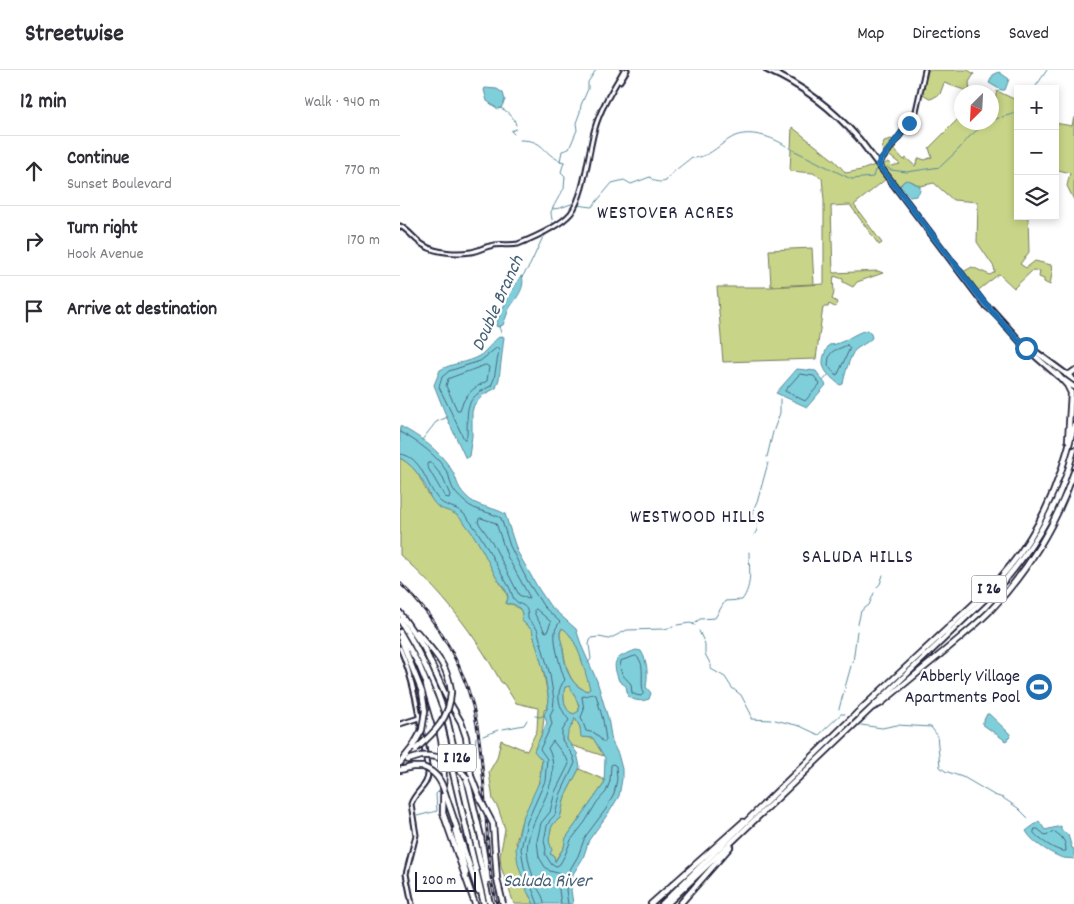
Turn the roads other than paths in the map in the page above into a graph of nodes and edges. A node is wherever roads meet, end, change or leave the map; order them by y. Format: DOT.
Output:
graph roads {
  1 [pos="625,70"];
  2 [pos="767,70"];
  3 [pos="925,70"];
  4 [pos="878,164"];
  5 [pos="400,226"];
  6 [pos="1023,344"];
  7 [pos="1074,371"];
  8 [pos="1057,374"];
  9 [pos="1066,374"];
  10 [pos="1074,380"];
  11 [pos="1074,387"];
  12 [pos="1074,398"];
  13 [pos="1070,408"];
  14 [pos="1074,425"];
  15 [pos="1074,450"];
  16 [pos="1062,471"];
  17 [pos="1074,472"];
  18 [pos="400,613"];
  19 [pos="400,620"];
  20 [pos="400,632"];
  21 [pos="400,638"];
  22 [pos="400,648"];
  23 [pos="426,681"];
  24 [pos="871,707"];
  25 [pos="419,718"];
  26 [pos="400,724"];
  27 [pos="414,749"];
  28 [pos="408,760"];
  29 [pos="400,763"];
  30 [pos="400,770"];
  31 [pos="462,772"];
  32 [pos="475,789"];
  33 [pos="774,794"];
  34 [pos="448,799"];
  35 [pos="762,813"];
  36 [pos="470,891"];
  37 [pos="652,903"];
  38 [pos="412,904"];
  39 [pos="475,904"];
  40 [pos="483,904"];
  41 [pos="491,904"];
  42 [pos="503,904"];
  43 [pos="662,904"];
  44 [pos="667,904"];
  45 [pos="680,904"];
  1 -- 5 [label="street"];
  2 -- 4 [label="main road"];
  3 -- 4 [label="street"];
  4 -- 6 [label="main road"];
  6 -- 8 [label="main road"];
  6 -- 9 [label="main road"];
  7 -- 9 [label="highway"];
  8 -- 11 [label="main road"];
  8 -- 13 [label="highway"];
  9 -- 10 [label="main road"];
  12 -- 13 [label="highway"];
  13 -- 16 [label="highway"];
  14 -- 16 [label="highway, I 26"];
  15 -- 24 [label="highway, I 26"];
  16 -- 33 [label="highway, I 26"];
  17 -- 24 [label="highway"];
  18 -- 27 [label="highway, bridge"];
  18 -- 32 [label="highway"];
  19 -- 41 [label="highway, I 126"];
  20 -- 23 [label="highway, I 126"];
  21 -- 27 [label="highway, bridge"];
  22 -- 25 [label="street"];
  23 -- 36 [label="highway"];
  23 -- 40 [label="highway, I 126"];
  24 -- 35 [label="highway, I 26"];
  25 -- 26 [label="street"];
  25 -- 38 [label="street"];
  27 -- 28 [label="highway"];
  27 -- 29 [label="highway"];
  28 -- 29 [label="street"];
  28 -- 30 [label="street"];
  28 -- 31 [label="highway, bridge"];
  30 -- 34 [label="highway, bridge"];
  31 -- 32 [label="highway, bridge"];
  31 -- 41 [label="highway"];
  32 -- 42 [label="highway, bridge"];
  33 -- 37 [label="highway"];
  33 -- 43 [label="highway, I 26"];
  34 -- 36 [label="highway"];
  34 -- 40 [label="highway"];
  35 -- 44 [label="highway, I 26"];
  35 -- 45 [label="highway"];
  36 -- 39 [label="highway"];
}
